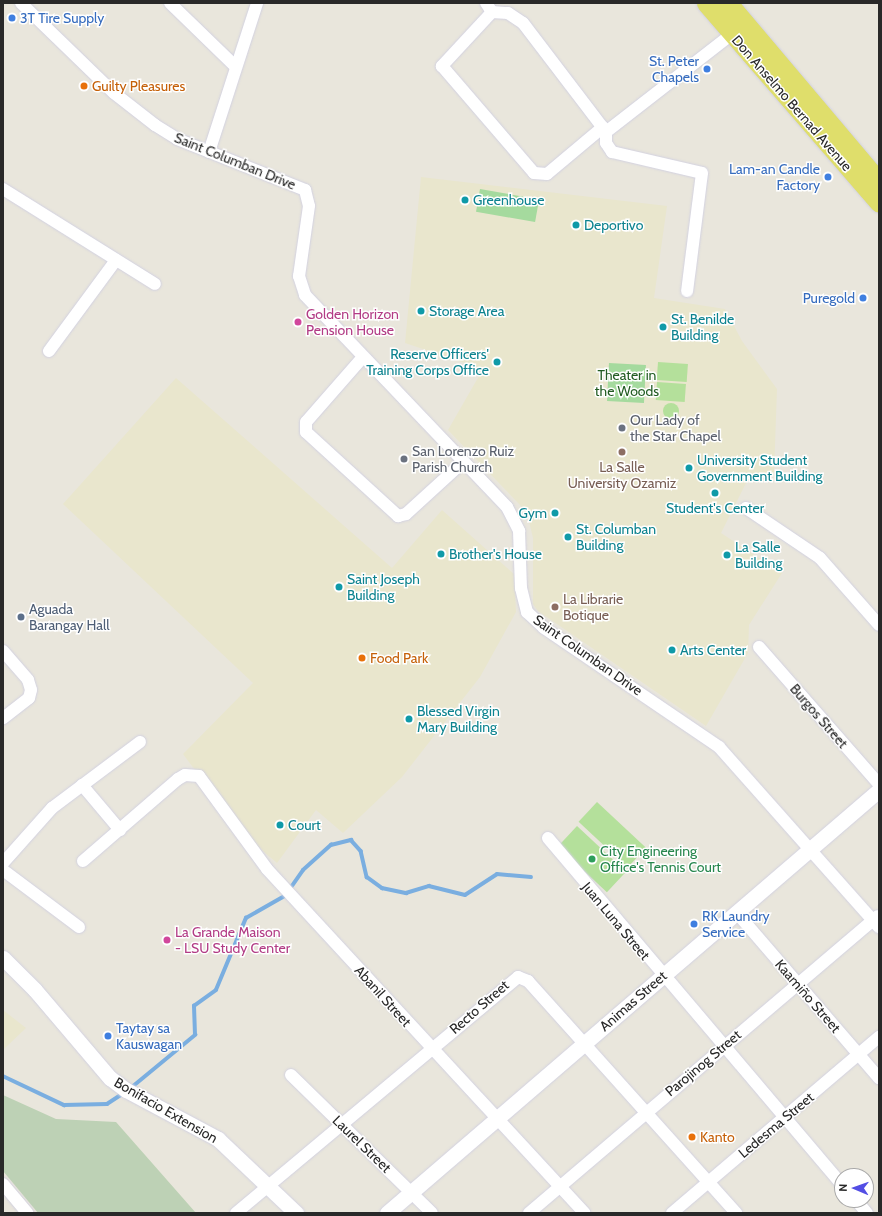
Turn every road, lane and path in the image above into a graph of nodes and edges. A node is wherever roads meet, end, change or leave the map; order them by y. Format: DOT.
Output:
graph roads {
  1 [pos="21,3"];
  2 [pos="170,3"];
  3 [pos="257,3"];
  4 [pos="706,3"];
  5 [pos="728,3"];
  6 [pos="489,8"];
  7 [pos="732,34"];
  8 [pos="235,66"];
  9 [pos="604,130"];
  10 [pos="829,134"];
  11 [pos="209,152"];
  12 [pos="879,182"];
  13 [pos="3,189"];
  14 [pos="879,203"];
  15 [pos="116,260"];
  16 [pos="155,284"];
  17 [pos="687,291"];
  18 [pos="49,351"];
  19 [pos="363,357"];
  20 [pos="463,462"];
  21 [pos="746,508"];
  22 [pos="879,625"];
  23 [pos="759,647"];
  24 [pos="3,651"];
  25 [pos="3,718"];
  26 [pos="140,742"];
  27 [pos="879,784"];
  28 [pos="82,786"];
  29 [pos="879,790"];
  30 [pos="120,830"];
  31 [pos="548,838"];
  32 [pos="810,850"];
  33 [pos="84,861"];
  34 [pos="3,863"];
  35 [pos="3,870"];
  36 [pos="737,913"];
  37 [pos="877,921"];
  38 [pos="79,927"];
  39 [pos="3,958"];
  40 [pos="661,976"];
  41 [pos="797,984"];
  42 [pos="879,1037"];
  43 [pos="584,1044"];
  44 [pos="723,1044"];
  45 [pos="431,1049"];
  46 [pos="858,1055"];
  47 [pos="291,1075"];
  48 [pos="879,1078"];
  49 [pos="647,1110"];
  50 [pos="497,1118"];
  51 [pos="784,1119"];
  52 [pos="342,1125"];
  53 [pos="834,1176"];
  54 [pos="709,1182"];
  55 [pos="3,1184"];
  56 [pos="270,1187"];
  57 [pos="559,1187"];
  58 [pos="411,1192"];
  59 [pos="27,1213"];
  60 [pos="236,1213"];
  61 [pos="296,1213"];
  62 [pos="387,1213"];
  63 [pos="432,1213"];
  64 [pos="529,1213"];
  65 [pos="584,1213"];
  66 [pos="672,1213"];
  67 [pos="736,1213"];
  1 -- 11 [label="street, Saint Columban Drive"];
  2 -- 8 [label="street"];
  3 -- 8 [label="street"];
  4 -- 7 [label="main road, Don Anselmo Bernad Avenue"];
  5 -- 10 [label="main road, Don Anselmo Bernad Avenue"];
  6 -- 9 [label="street"];
  6 -- 9 [label="street"];
  7 -- 9 [label="street"];
  7 -- 10 [label="main road, Don Anselmo Bernad Avenue"];
  8 -- 11 [label="street"];
  9 -- 17 [label="street"];
  10 -- 12 [label="main road, Don Anselmo Bernad Avenue"];
  10 -- 14 [label="main road, Don Anselmo Bernad Avenue"];
  11 -- 19 [label="street, Saint Columban Drive"];
  13 -- 15 [label="street"];
  15 -- 16 [label="street"];
  15 -- 18 [label="street"];
  19 -- 20 [label="street, Saint Columban Drive"];
  19 -- 20 [label="street"];
  20 -- 32 [label="street, Saint Columban Drive"];
  21 -- 22 [label="street"];
  23 -- 27 [label="street, Burgos Street"];
  24 -- 25 [label="street"];
  26 -- 28 [label="street"];
  28 -- 30 [label="street"];
  28 -- 34 [label="street"];
  29 -- 32 [label="street, Animas Street"];
  30 -- 33 [label="street"];
  30 -- 45 [label="street, Abanil Street"];
  31 -- 40 [label="street, Juan Luna Street"];
  32 -- 36 [label="street, Animas Street"];
  32 -- 37 [label="street, Saint Columban Drive"];
  35 -- 38 [label="street"];
  36 -- 40 [label="street, Animas Street"];
  36 -- 41 [label="street, Kaamiño Street"];
  37 -- 41 [label="street, Parojinog Street"];
  39 -- 56 [label="street, Bonifacio Extension"];
  40 -- 43 [label="street, Animas Street"];
  40 -- 44 [label="street, Juan Luna Street"];
  41 -- 44 [label="street, Parojinog Street"];
  41 -- 46 [label="street, Kaamiño Street"];
  42 -- 46 [label="street, Ledesma Street"];
  43 -- 45 [label="street, Recto Street"];
  43 -- 49 [label="street, Recto Street"];
  43 -- 50 [label="street, Animas Street"];
  44 -- 49 [label="street, Parojinog Street"];
  44 -- 51 [label="street, Juan Luna Street"];
  45 -- 50 [label="street, Abanil Street"];
  45 -- 52 [label="street, Recto Street"];
  46 -- 48 [label="street, Kaamiño Street"];
  46 -- 51 [label="street, Ledesma Street"];
  47 -- 52 [label="street, Laurel Street"];
  49 -- 54 [label="street, Recto Street"];
  49 -- 57 [label="street, Parojinog Street"];
  50 -- 57 [label="street, Abanil Street"];
  50 -- 58 [label="street, Animas Street"];
  51 -- 53 [label="street, Juan Luna Street"];
  51 -- 54 [label="street, Ledesma Street"];
  52 -- 56 [label="street, Recto Street"];
  52 -- 58 [label="street, Laurel Street"];
  54 -- 66 [label="street, Ledesma Street"];
  54 -- 67 [label="street, Recto Street"];
  55 -- 59 [label="street"];
  56 -- 60 [label="street, Recto Street"];
  56 -- 61 [label="street, Bonifacio Extension"];
  57 -- 64 [label="street, Parojinog Street"];
  57 -- 65 [label="street, Abanil Street"];
  58 -- 62 [label="street, Animas Street"];
  58 -- 63 [label="street, Laurel Street"];
}
